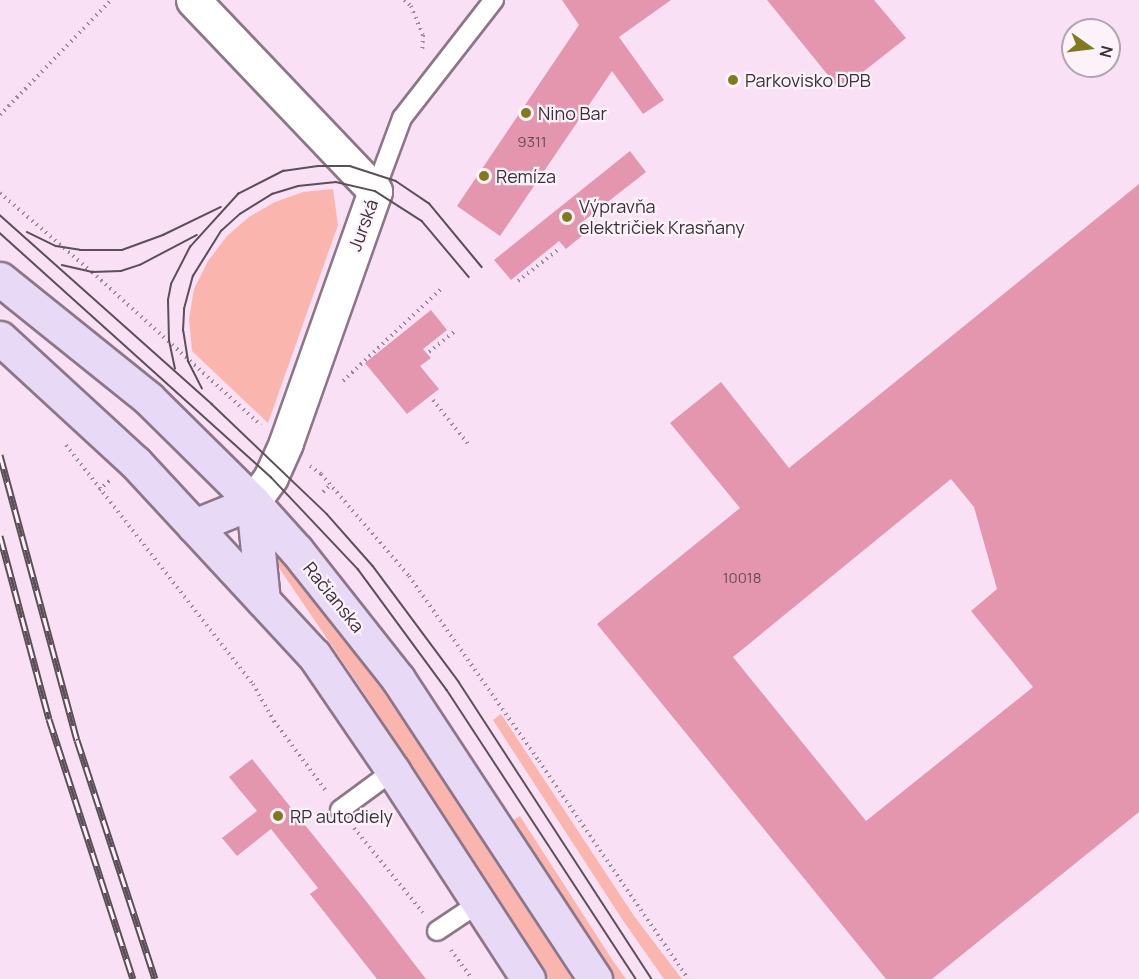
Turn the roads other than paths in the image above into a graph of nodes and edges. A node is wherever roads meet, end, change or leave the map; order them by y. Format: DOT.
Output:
graph roads {
  1 [pos="193,0"];
  2 [pos="494,0"];
  3 [pos="375,191"];
  4 [pos="0,279"];
  5 [pos="0,338"];
  6 [pos="253,502"];
  7 [pos="194,526"];
  8 [pos="263,600"];
  9 [pos="393,771"];
  10 [pos="340,810"];
  11 [pos="479,903"];
  12 [pos="437,931"];
  13 [pos="528,979"];
  14 [pos="595,979"];
  1 -- 3 [label="street, Jurská"];
  2 -- 3 [label="lane"];
  3 -- 6 [label="street, Jurská"];
  4 -- 6 [label="main road, Račianska"];
  5 -- 7 [label="main road"];
  6 -- 7 [label="main road"];
  6 -- 8 [label="main road"];
  6 -- 14 [label="main road, Račianska"];
  7 -- 8 [label="main road"];
  8 -- 9 [label="main road"];
  9 -- 10 [label="lane"];
  9 -- 11 [label="main road"];
  11 -- 12 [label="lane"];
  11 -- 13 [label="main road"];
}
